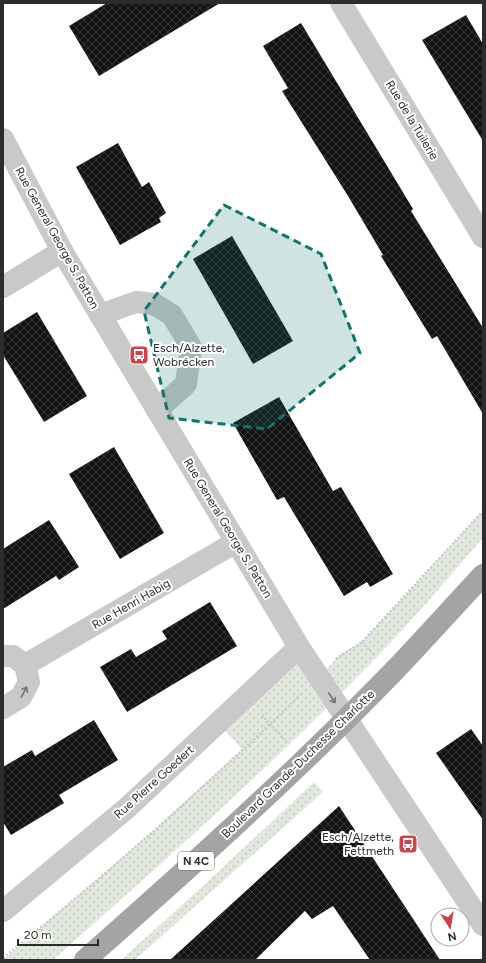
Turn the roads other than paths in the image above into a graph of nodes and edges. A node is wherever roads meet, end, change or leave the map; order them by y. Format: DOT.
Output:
graph roads {
  1 [pos="341,3"];
  2 [pos="3,139"];
  3 [pos="483,237"];
  4 [pos="62,251"];
  5 [pos="3,287"];
  6 [pos="100,315"];
  7 [pos="157,410"];
  8 [pos="236,542"];
  9 [pos="483,575"];
  10 [pos="299,647"];
  11 [pos="3,656"];
  12 [pos="25,665"];
  13 [pos="3,708"];
  14 [pos="346,718"];
  15 [pos="3,911"];
  16 [pos="483,925"];
  17 [pos="85,960"];
  1 -- 3 [label="street, Rue de la Tuilerie"];
  2 -- 4 [label="street, Rue General George S. Patton"];
  4 -- 5 [label="street"];
  4 -- 6 [label="street, Rue General George S. Patton"];
  6 -- 7 [label="street, Rue General George S. Patton"];
  6 -- 7 [label="street, Rue General George S. Patton"];
  7 -- 8 [label="street, Rue General George S. Patton"];
  8 -- 10 [label="street, Rue General George S. Patton"];
  8 -- 12 [label="street, Rue Henri Habig"];
  9 -- 14 [label="main road, Boulevard Grande-Duchesse Charlotte / N 4C"];
  10 -- 14 [label="street, Rue General George S. Patton, one-way"];
  10 -- 15 [label="street, Rue Pierre Goedert"];
  11 -- 12 [label="street"];
  13 -- 12 [label="street, one-way"];
  14 -- 16 [label="street, Rue General George S. Patton"];
  14 -- 17 [label="main road, Boulevard Grande-Duchesse Charlotte / N 4C"];
}
